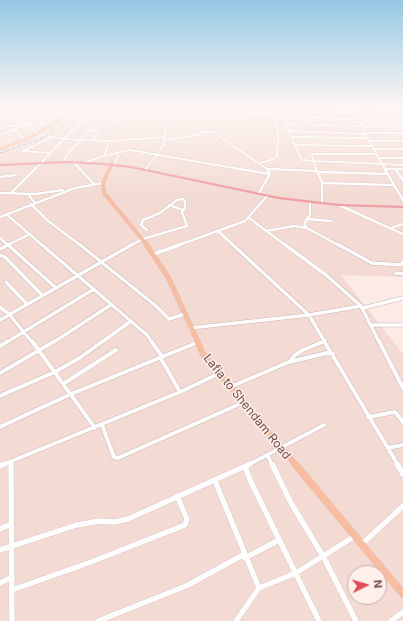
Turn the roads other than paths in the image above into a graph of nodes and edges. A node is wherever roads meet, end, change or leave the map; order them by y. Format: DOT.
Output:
graph roads {
  1 [pos="22,137"];
  2 [pos="32,137"];
  3 [pos="47,137"];
  4 [pos="83,137"];
  5 [pos="95,137"];
  6 [pos="165,137"];
  7 [pos="185,137"];
  8 [pos="221,137"];
  9 [pos="278,137"];
  10 [pos="292,137"];
  11 [pos="367,137"];
  12 [pos="51,138"];
  13 [pos="64,139"];
  14 [pos="81,139"];
  15 [pos="26,140"];
  16 [pos="92,140"];
  17 [pos="165,140"];
  18 [pos="368,140"];
  19 [pos="110,141"];
  20 [pos="403,141"];
  21 [pos="296,145"];
  22 [pos="372,146"];
  23 [pos="0,149"];
  24 [pos="373,149"];
  25 [pos="403,149"];
  26 [pos="116,152"];
  27 [pos="50,153"];
  28 [pos="158,154"];
  29 [pos="376,154"];
  30 [pos="104,156"];
  31 [pos="379,158"];
  32 [pos="403,158"];
  33 [pos="64,161"];
  34 [pos="42,162"];
  35 [pos="74,162"];
  36 [pos="87,162"];
  37 [pos="313,162"];
  38 [pos="260,163"];
  39 [pos="382,164"];
  40 [pos="0,165"];
  41 [pos="113,165"];
  42 [pos="403,165"];
  43 [pos="146,169"];
  44 [pos="267,169"];
  45 [pos="385,169"];
  46 [pos="395,169"];
  47 [pos="403,169"];
  48 [pos="317,172"];
  49 [pos="270,174"];
  50 [pos="388,174"];
  51 [pos="16,175"];
  52 [pos="0,177"];
  53 [pos="403,180"];
  54 [pos="104,183"];
  55 [pos="322,183"];
  56 [pos="94,184"];
  57 [pos="394,184"];
  58 [pos="75,188"];
  59 [pos="0,193"];
  60 [pos="11,193"];
  61 [pos="259,193"];
  62 [pos="28,194"];
  63 [pos="401,194"];
  64 [pos="268,196"];
  65 [pos="403,200"];
  66 [pos="310,202"];
  67 [pos="322,202"];
  68 [pos="35,203"];
  69 [pos="31,204"];
  70 [pos="169,205"];
  71 [pos="339,205"];
  72 [pos="403,206"];
  73 [pos="183,210"];
  74 [pos="6,214"];
  75 [pos="0,217"];
  76 [pos="249,218"];
  77 [pos="308,220"];
  78 [pos="332,221"];
  79 [pos="304,224"];
  80 [pos="403,224"];
  81 [pos="299,226"];
  82 [pos="307,228"];
  83 [pos="391,228"];
  84 [pos="147,230"];
  85 [pos="218,231"];
  86 [pos="266,231"];
  87 [pos="30,234"];
  88 [pos="403,234"];
  89 [pos="0,238"];
  90 [pos="143,239"];
  91 [pos="9,245"];
  92 [pos="0,249"];
  93 [pos="154,254"];
  94 [pos="0,255"];
  95 [pos="101,261"];
  96 [pos="403,262"];
  97 [pos="396,273"];
  98 [pos="403,274"];
  99 [pos="77,275"];
  100 [pos="6,282"];
  101 [pos="55,287"];
  102 [pos="94,289"];
  103 [pos="42,294"];
  104 [pos="403,298"];
  105 [pos="27,304"];
  106 [pos="112,304"];
  107 [pos="0,307"];
  108 [pos="362,307"];
  109 [pos="9,314"];
  110 [pos="185,314"];
  111 [pos="309,315"];
  112 [pos="0,320"];
  113 [pos="131,321"];
  114 [pos="371,325"];
  115 [pos="403,325"];
  116 [pos="190,328"];
  117 [pos="24,331"];
  118 [pos="324,341"];
  119 [pos="196,343"];
  120 [pos="0,346"];
  121 [pos="116,350"];
  122 [pos="40,351"];
  123 [pos="333,354"];
  124 [pos="161,356"];
  125 [pos="289,362"];
  126 [pos="54,372"];
  127 [pos="0,373"];
  128 [pos="218,374"];
  129 [pos="63,384"];
  130 [pos="228,387"];
  131 [pos="403,388"];
  132 [pos="180,392"];
  133 [pos="71,394"];
  134 [pos="0,396"];
  135 [pos="242,403"];
  136 [pos="368,417"];
  137 [pos="403,422"];
  138 [pos="102,425"];
  139 [pos="324,425"];
  140 [pos="0,427"];
  141 [pos="95,428"];
  142 [pos="403,445"];
  143 [pos="388,448"];
  144 [pos="281,449"];
  145 [pos="268,456"];
  146 [pos="10,461"];
  147 [pos="0,466"];
  148 [pos="245,466"];
  149 [pos="403,474"];
  150 [pos="215,481"];
  151 [pos="177,496"];
  152 [pos="403,506"];
  153 [pos="11,524"];
  154 [pos="0,529"];
  155 [pos="355,536"];
  156 [pos="279,540"];
  157 [pos="362,544"];
  158 [pos="11,545"];
  159 [pos="0,550"];
  160 [pos="244,556"];
  161 [pos="323,556"];
  162 [pos="296,573"];
  163 [pos="12,578"];
  164 [pos="0,583"];
  165 [pos="259,588"];
  166 [pos="12,590"];
  167 [pos="403,594"];
  168 [pos="403,612"];
  169 [pos="12,621"];
  170 [pos="98,621"];
  171 [pos="236,621"];
  172 [pos="319,621"];
  173 [pos="356,621"];
  174 [pos="391,621"];
  1 -- 15 [label="street"];
  2 -- 15 [label="main road"];
  3 -- 12 [label="street"];
  4 -- 14 [label="street"];
  5 -- 16 [label="street"];
  6 -- 17 [label="street"];
  6 -- 19 [label="street"];
  7 -- 17 [label="street"];
  8 -- 38 [label="street"];
  9 -- 38 [label="street"];
  10 -- 18 [label="street"];
  10 -- 21 [label="street"];
  11 -- 18 [label="street"];
  12 -- 13 [label="street"];
  12 -- 27 [label="street"];
  13 -- 14 [label="street"];
  13 -- 27 [label="street"];
  14 -- 16 [label="street"];
  14 -- 33 [label="street"];
  15 -- 23 [label="main road"];
  16 -- 19 [label="street"];
  17 -- 28 [label="street"];
  18 -- 20 [label="street"];
  18 -- 22 [label="street"];
  19 -- 30 [label="street"];
  21 -- 22 [label="street"];
  21 -- 37 [label="street"];
  22 -- 24 [label="street"];
  24 -- 25 [label="street"];
  24 -- 29 [label="street"];
  26 -- 28 [label="street"];
  26 -- 30 [label="street"];
  26 -- 41 [label="street"];
  27 -- 34 [label="street"];
  28 -- 43 [label="street"];
  28 -- 49 [label="street"];
  29 -- 31 [label="street"];
  29 -- 37 [label="street"];
  30 -- 36 [label="street"];
  31 -- 32 [label="street"];
  31 -- 39 [label="street"];
  33 -- 34 [label="highway"];
  33 -- 36 [label="highway"];
  34 -- 35 [label="highway"];
  34 -- 40 [label="highway"];
  34 -- 60 [label="street"];
  35 -- 41 [label="highway"];
  35 -- 56 [label="street"];
  36 -- 41 [label="highway"];
  37 -- 39 [label="street"];
  37 -- 48 [label="street"];
  38 -- 44 [label="street"];
  39 -- 42 [label="street"];
  39 -- 45 [label="street"];
  41 -- 43 [label="highway"];
  41 -- 54 [label="main road"];
  41 -- 64 [label="highway"];
  43 -- 61 [label="highway"];
  44 -- 48 [label="street"];
  44 -- 49 [label="street"];
  45 -- 46 [label="street"];
  45 -- 50 [label="street"];
  46 -- 47 [label="street"];
  46 -- 53 [label="street"];
  48 -- 50 [label="street"];
  48 -- 55 [label="street"];
  49 -- 61 [label="street"];
  50 -- 57 [label="street"];
  51 -- 52 [label="street"];
  54 -- 56 [label="street"];
  54 -- 90 [label="main road, Lafia to Shendam Road"];
  55 -- 57 [label="street"];
  55 -- 67 [label="street"];
  56 -- 58 [label="street"];
  57 -- 63 [label="street"];
  58 -- 62 [label="street"];
  58 -- 68 [label="street"];
  59 -- 60 [label="street"];
  60 -- 62 [label="street"];
  61 -- 64 [label="highway"];
  62 -- 68 [label="street"];
  63 -- 65 [label="street"];
  64 -- 66 [label="highway"];
  64 -- 67 [label="highway"];
  64 -- 76 [label="street"];
  66 -- 71 [label="highway"];
  66 -- 77 [label="street"];
  67 -- 72 [label="highway"];
  68 -- 69 [label="street"];
  69 -- 74 [label="street"];
  69 -- 95 [label="street"];
  70 -- 73 [label="street"];
  70 -- 73 [label="street"];
  70 -- 84 [label="street"];
  71 -- 72 [label="highway"];
  71 -- 83 [label="street"];
  73 -- 90 [label="street"];
  74 -- 75 [label="street"];
  74 -- 87 [label="street"];
  76 -- 85 [label="street"];
  76 -- 86 [label="street"];
  77 -- 78 [label="street"];
  77 -- 79 [label="street"];
  79 -- 81 [label="street"];
  79 -- 82 [label="street"];
  80 -- 83 [label="street"];
  81 -- 82 [label="street"];
  81 -- 86 [label="street"];
  82 -- 96 [label="street"];
  83 -- 88 [label="street"];
  85 -- 93 [label="street"];
  85 -- 111 [label="street"];
  86 -- 108 [label="street"];
  87 -- 91 [label="street"];
  87 -- 99 [label="street"];
  89 -- 91 [label="street"];
  90 -- 93 [label="main road, Lafia to Shendam Road"];
  90 -- 95 [label="street"];
  91 -- 92 [label="street"];
  91 -- 101 [label="street"];
  93 -- 110 [label="main road, Lafia to Shendam Road"];
  94 -- 103 [label="street"];
  95 -- 99 [label="street"];
  95 -- 110 [label="street"];
  97 -- 98 [label="street"];
  99 -- 101 [label="street"];
  99 -- 102 [label="street"];
  100 -- 105 [label="street"];
  101 -- 103 [label="street"];
  102 -- 106 [label="street"];
  102 -- 117 [label="street"];
  103 -- 105 [label="street"];
  104 -- 108 [label="street"];
  105 -- 109 [label="street"];
  106 -- 113 [label="street"];
  106 -- 122 [label="street"];
  107 -- 109 [label="street"];
  108 -- 111 [label="street"];
  108 -- 114 [label="street"];
  109 -- 112 [label="street"];
  109 -- 117 [label="street"];
  110 -- 116 [label="main road, Lafia to Shendam Road"];
  111 -- 116 [label="street"];
  111 -- 118 [label="street"];
  113 -- 124 [label="street"];
  113 -- 126 [label="street"];
  114 -- 115 [label="street"];
  114 -- 131 [label="street"];
  116 -- 119 [label="main road, Lafia to Shendam Road"];
  117 -- 120 [label="street"];
  117 -- 122 [label="street"];
  118 -- 123 [label="street"];
  118 -- 125 [label="street"];
  119 -- 124 [label="street"];
  119 -- 128 [label="main road, Lafia to Shendam Road"];
  121 -- 129 [label="street"];
  122 -- 126 [label="street"];
  122 -- 127 [label="street"];
  123 -- 125 [label="street"];
  123 -- 136 [label="street"];
  124 -- 132 [label="street"];
  124 -- 133 [label="street"];
  125 -- 130 [label="street"];
  126 -- 129 [label="street"];
  126 -- 134 [label="street"];
  128 -- 130 [label="main road, Lafia to Shendam Road"];
  128 -- 132 [label="street"];
  129 -- 133 [label="street"];
  130 -- 135 [label="main road, Lafia to Shendam Road"];
  132 -- 138 [label="street"];
  133 -- 140 [label="street"];
  133 -- 141 [label="street"];
  135 -- 138 [label="street"];
  135 -- 144 [label="main road, Lafia to Shendam Road"];
  136 -- 137 [label="street"];
  136 -- 143 [label="street"];
  138 -- 141 [label="street"];
  139 -- 144 [label="street"];
  141 -- 146 [label="street"];
  142 -- 143 [label="street"];
  143 -- 149 [label="street"];
  144 -- 145 [label="street"];
  144 -- 155 [label="main road, Lafia to Shendam Road"];
  145 -- 148 [label="street"];
  145 -- 161 [label="street"];
  146 -- 147 [label="street"];
  146 -- 153 [label="street"];
  148 -- 150 [label="street"];
  148 -- 156 [label="street"];
  150 -- 151 [label="street"];
  150 -- 160 [label="street"];
  151 -- 158 [label="street"];
  151 -- 166 [label="street"];
  152 -- 157 [label="street"];
  153 -- 154 [label="street"];
  153 -- 158 [label="street"];
  155 -- 157 [label="main road, Lafia to Shendam Road"];
  155 -- 161 [label="street"];
  156 -- 160 [label="street"];
  156 -- 162 [label="street"];
  157 -- 167 [label="main road, Lafia to Shendam Road"];
  158 -- 159 [label="street"];
  158 -- 163 [label="street"];
  160 -- 165 [label="street"];
  160 -- 170 [label="street"];
  161 -- 162 [label="street"];
  161 -- 173 [label="street"];
  162 -- 165 [label="street"];
  162 -- 172 [label="street"];
  163 -- 164 [label="street"];
  163 -- 166 [label="street"];
  165 -- 171 [label="street"];
  166 -- 169 [label="street"];
  168 -- 174 [label="street"];
}
